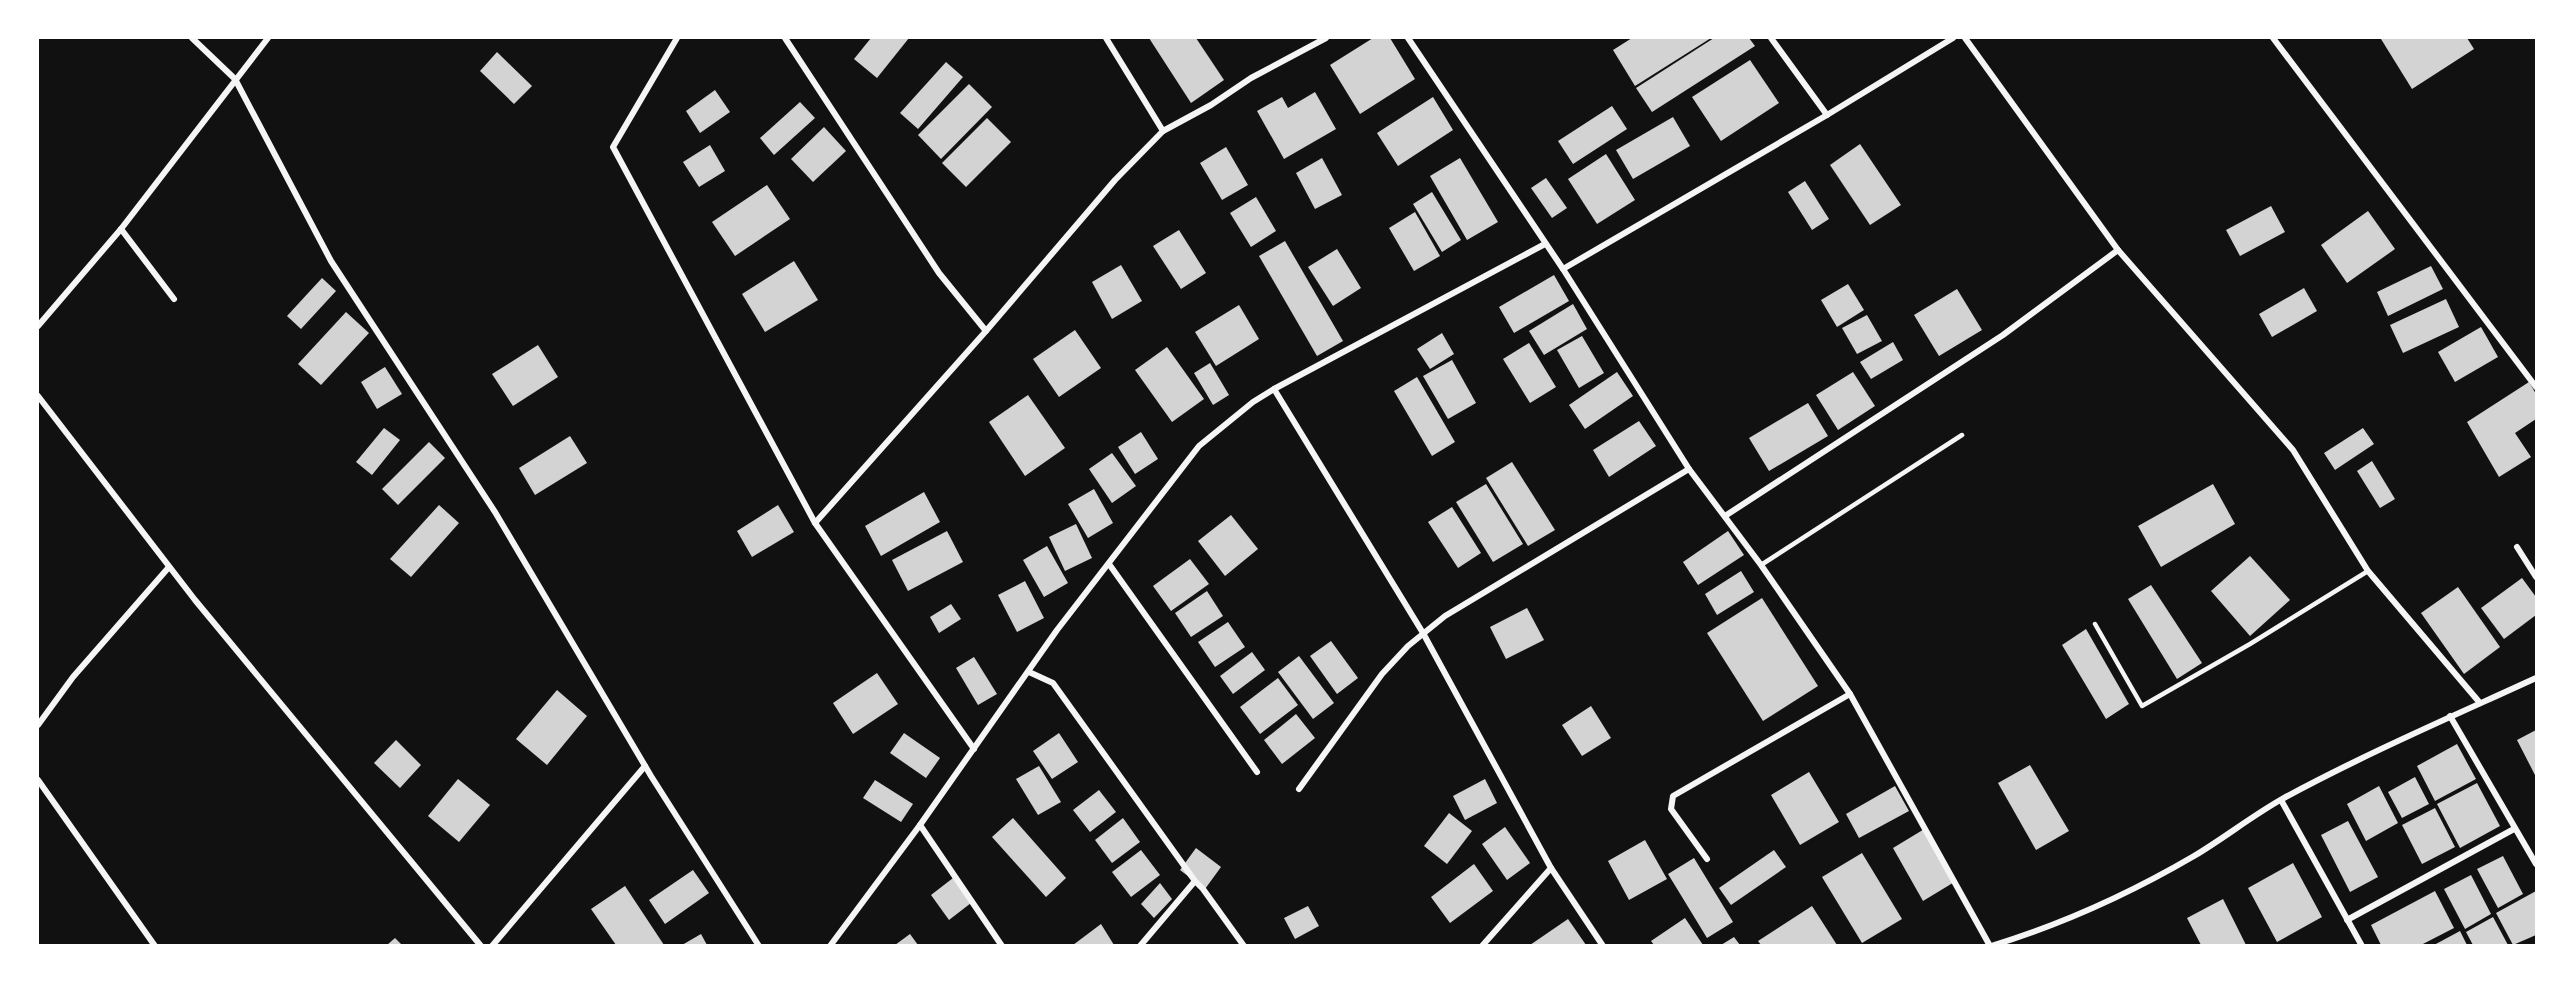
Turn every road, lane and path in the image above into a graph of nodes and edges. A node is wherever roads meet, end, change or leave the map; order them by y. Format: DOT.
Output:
graph roads {
  1 [pos="192,38"];
  2 [pos="268,38"];
  3 [pos="677,38"];
  4 [pos="785,38"];
  5 [pos="1106,38"];
  6 [pos="1326,38"];
  7 [pos="1408,38"];
  8 [pos="1771,38"];
  9 [pos="1953,38"];
  10 [pos="1965,38"];
  11 [pos="2273,38"];
  12 [pos="235,79"];
  13 [pos="1827,116"];
  14 [pos="1162,131"];
  15 [pos="121,229"];
  16 [pos="1545,244"];
  17 [pos="2118,250"];
  18 [pos="1563,269"];
  19 [pos="174,298"];
  20 [pos="38,327"];
  21 [pos="986,331"];
  22 [pos="2536,387"];
  23 [pos="1274,389"];
  24 [pos="38,396"];
  25 [pos="1962,435"];
  26 [pos="1689,469"];
  27 [pos="1725,516"];
  28 [pos="815,524"];
  29 [pos="2517,547"];
  30 [pos="1109,564"];
  31 [pos="1761,565"];
  32 [pos="169,567"];
  33 [pos="2368,571"];
  34 [pos="2536,577"];
  35 [pos="2095,624"];
  36 [pos="1424,633"];
  37 [pos="1029,672"];
  38 [pos="2536,678"];
  39 [pos="1850,694"];
  40 [pos="2480,703"];
  41 [pos="2450,716"];
  42 [pos="38,725"];
  43 [pos="974,749"];
  44 [pos="645,766"];
  45 [pos="1257,772"];
  46 [pos="38,780"];
  47 [pos="1299,789"];
  48 [pos="2281,800"];
  49 [pos="920,825"];
  50 [pos="2514,829"];
  51 [pos="1707,859"];
  52 [pos="2536,864"];
  53 [pos="1551,868"];
  54 [pos="1195,881"];
  55 [pos="2347,920"];
  56 [pos="154,945"];
  57 [pos="481,945"];
  58 [pos="492,945"];
  59 [pos="759,945"];
  60 [pos="830,945"];
  61 [pos="1002,945"];
  62 [pos="1140,945"];
  63 [pos="1244,945"];
  64 [pos="1482,945"];
  65 [pos="1603,945"];
  66 [pos="1990,945"];
  67 [pos="2362,945"];
  1 -- 12 [label="street"];
  2 -- 12 [label="street"];
  3 -- 28 [label="street"];
  4 -- 21 [label="street"];
  5 -- 14 [label="street"];
  6 -- 14 [label="street"];
  7 -- 16 [label="street"];
  8 -- 13 [label="street"];
  9 -- 13 [label="street"];
  10 -- 17 [label="street"];
  11 -- 22 [label="street"];
  12 -- 15 [label="street"];
  12 -- 44 [label="street"];
  13 -- 18 [label="street"];
  14 -- 21 [label="street"];
  15 -- 19 [label="street"];
  15 -- 20 [label="street"];
  16 -- 18 [label="street"];
  16 -- 23 [label="street"];
  17 -- 27 [label="street"];
  17 -- 33 [label="street"];
  18 -- 26 [label="street"];
  21 -- 28 [label="street"];
  23 -- 30 [label="street"];
  23 -- 36 [label="street"];
  24 -- 32 [label="street"];
  25 -- 31 [label="lane"];
  26 -- 27 [label="street"];
  26 -- 36 [label="street"];
  27 -- 31 [label="street"];
  28 -- 43 [label="street"];
  29 -- 34 [label="street"];
  30 -- 37 [label="street"];
  30 -- 45 [label="street"];
  31 -- 39 [label="street"];
  32 -- 42 [label="street"];
  32 -- 57 [label="street"];
  33 -- 35 [label="lane"];
  33 -- 40 [label="street"];
  36 -- 47 [label="street"];
  36 -- 53 [label="street"];
  37 -- 43 [label="street"];
  37 -- 54 [label="street"];
  38 -- 40 [label="street"];
  39 -- 51 [label="street"];
  39 -- 66 [label="street"];
  40 -- 41 [label="street"];
  41 -- 48 [label="street"];
  41 -- 50 [label="street"];
  43 -- 49 [label="street"];
  44 -- 58 [label="street"];
  44 -- 59 [label="street"];
  46 -- 56 [label="street"];
  48 -- 55 [label="street"];
  48 -- 66 [label="street"];
  49 -- 60 [label="street"];
  49 -- 61 [label="street"];
  50 -- 52 [label="street"];
  50 -- 55 [label="street"];
  53 -- 64 [label="street"];
  53 -- 65 [label="street"];
  54 -- 62 [label="street"];
  54 -- 63 [label="street"];
  55 -- 67 [label="street"];
}
